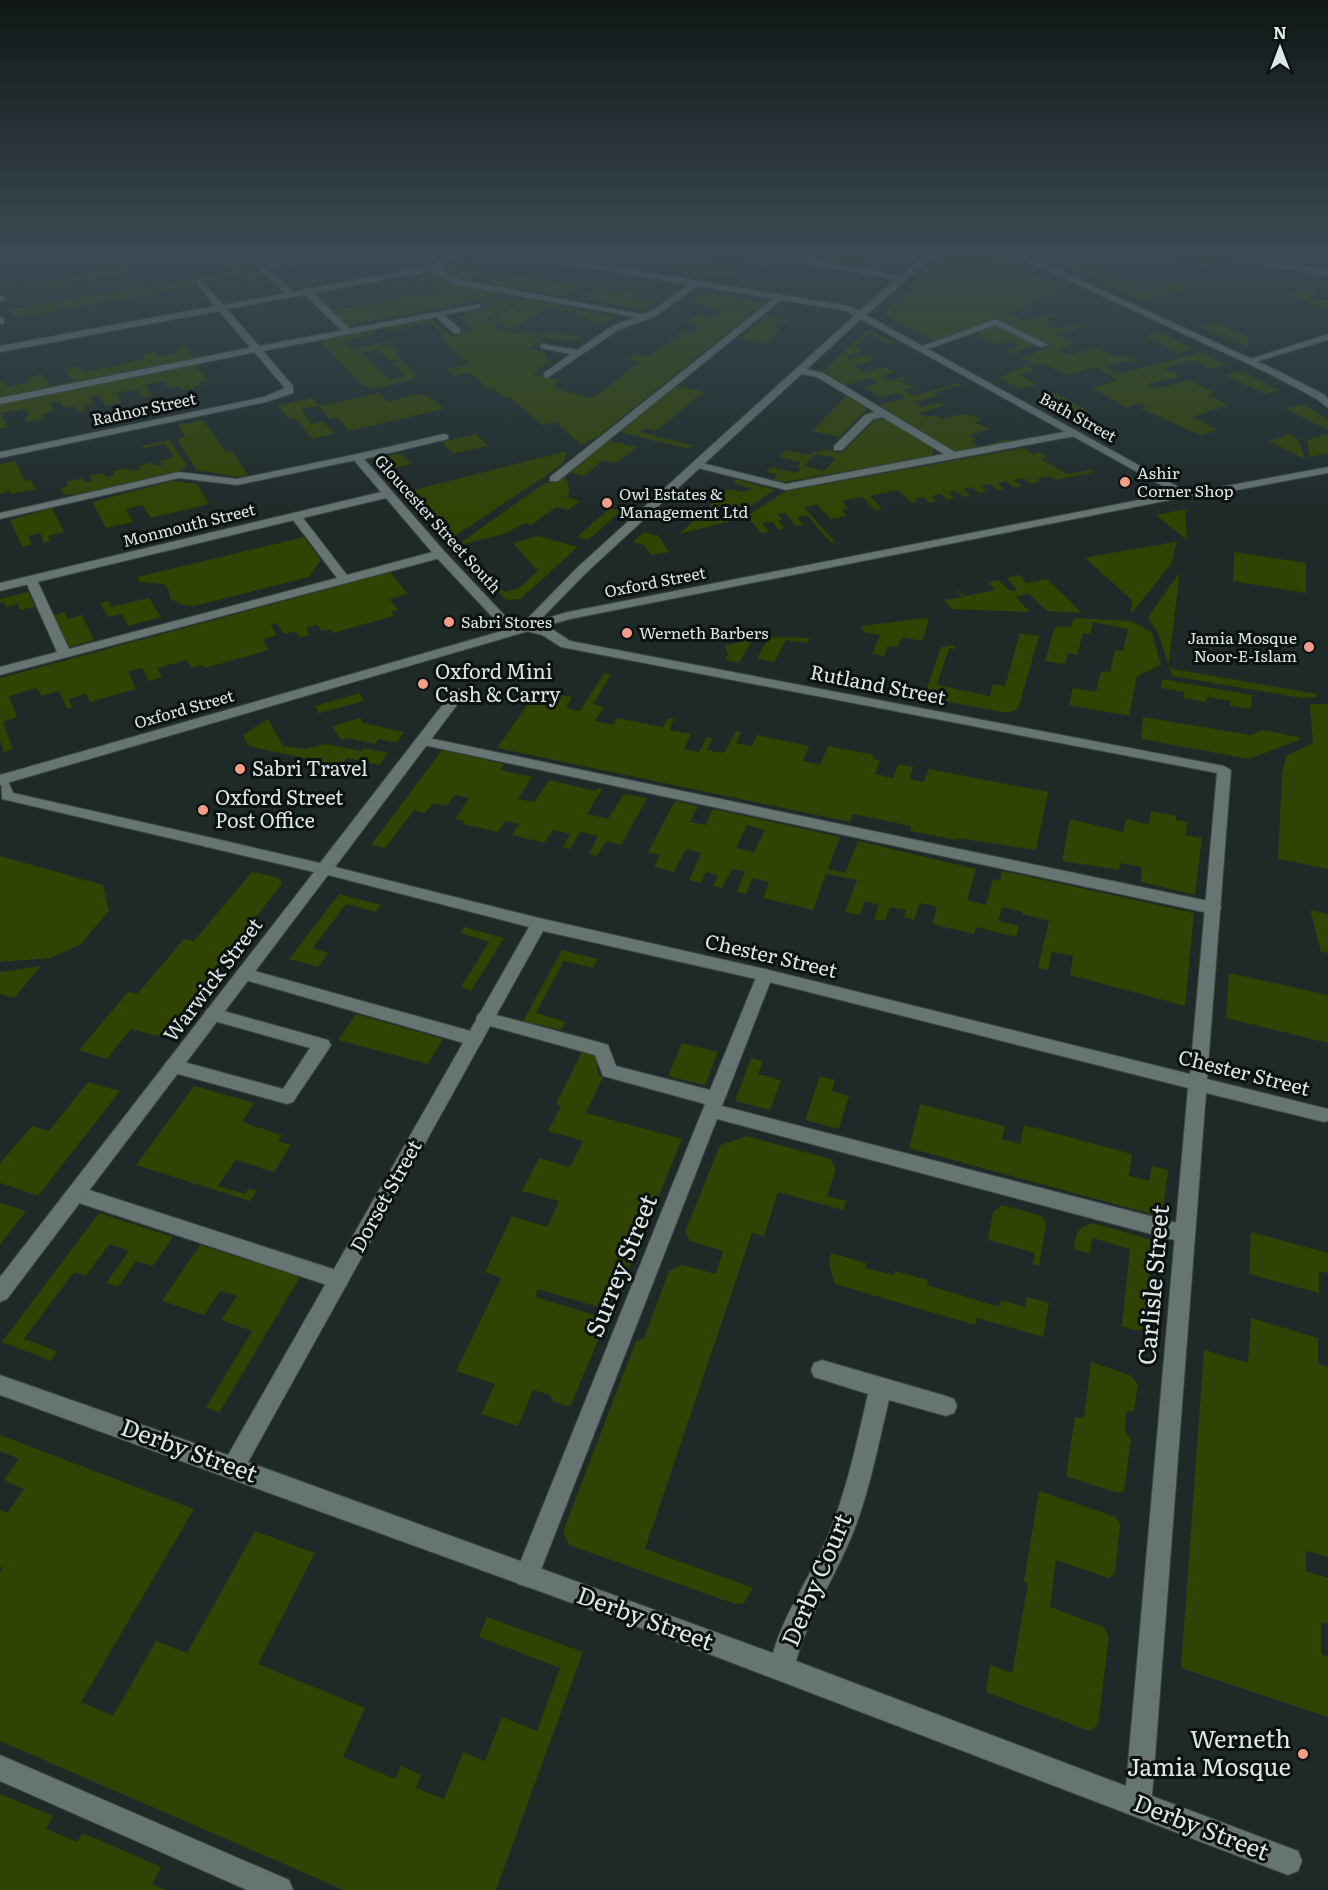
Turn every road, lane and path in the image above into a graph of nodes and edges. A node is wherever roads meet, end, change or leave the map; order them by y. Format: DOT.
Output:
graph roads {
  1 [pos="51,339"];
  2 [pos="249,339"];
  3 [pos="306,339"];
  4 [pos="599,339"];
  5 [pos="729,339"];
  6 [pos="835,339"];
  7 [pos="906,339"];
  8 [pos="947,339"];
  9 [pos="1031,339"];
  10 [pos="1202,339"];
  11 [pos="1321,339"];
  12 [pos="1043,345"];
  13 [pos="544,346"];
  14 [pos="922,348"];
  15 [pos="0,349"];
  16 [pos="258,349"];
  17 [pos="578,353"];
  18 [pos="1249,361"];
  19 [pos="801,371"];
  20 [pos="548,375"];
  21 [pos="1326,400"];
  22 [pos="0,401"];
  23 [pos="883,413"];
  24 [pos="1075,433"];
  25 [pos="444,437"];
  26 [pos="838,448"];
  27 [pos="0,456"];
  28 [pos="954,456"];
  29 [pos="357,457"];
  30 [pos="698,465"];
  31 [pos="1328,470"];
  32 [pos="554,479"];
  33 [pos="387,494"];
  34 [pos="1185,494"];
  35 [pos="0,516"];
  36 [pos="296,516"];
  37 [pos="440,554"];
  38 [pos="344,579"];
  39 [pos="31,580"];
  40 [pos="0,587"];
  41 [pos="528,626"];
  42 [pos="65,654"];
  43 [pos="0,671"];
  44 [pos="459,693"];
  45 [pos="424,741"];
  46 [pos="1224,770"];
  47 [pos="0,779"];
  48 [pos="324,869"];
  49 [pos="1213,908"];
  50 [pos="539,924"];
  51 [pos="244,974"];
  52 [pos="765,975"];
  53 [pos="213,1014"];
  54 [pos="485,1018"];
  55 [pos="474,1039"];
  56 [pos="173,1066"];
  57 [pos="1198,1083"];
  58 [pos="713,1104"];
  59 [pos="1324,1115"];
  60 [pos="77,1194"];
  61 [pos="1185,1234"];
  62 [pos="339,1280"];
  63 [pos="0,1293"];
  64 [pos="822,1370"];
  65 [pos="0,1385"];
  66 [pos="881,1387"];
  67 [pos="946,1406"];
  68 [pos="233,1467"];
  69 [pos="527,1575"];
  70 [pos="781,1669"];
  71 [pos="0,1768"];
  72 [pos="1138,1804"];
  73 [pos="1288,1861"];
  74 [pos="279,1890"];
  1 -- 15 [label="street"];
  2 -- 16 [label="street"];
  3 -- 16 [label="street"];
  4 -- 17 [label="street"];
  5 -- 32 [label="street"];
  6 -- 19 [label="street"];
  7 -- 14 [label="street, Bath Street"];
  8 -- 14 [label="street"];
  9 -- 12 [label="street"];
  10 -- 18 [label="street"];
  11 -- 18 [label="street"];
  13 -- 17 [label="street"];
  14 -- 24 [label="street, Bath Street"];
  16 -- 22 [label="street"];
  16 -- 27 [label="street, Radnor Street"];
  17 -- 20 [label="street"];
  18 -- 21 [label="street"];
  19 -- 23 [label="street"];
  19 -- 30 [label="street"];
  23 -- 26 [label="street"];
  23 -- 28 [label="street"];
  24 -- 28 [label="street"];
  24 -- 34 [label="street, Bath Street"];
  25 -- 29 [label="street"];
  28 -- 30 [label="street"];
  29 -- 33 [label="street, Gloucester Street South"];
  29 -- 35 [label="street"];
  30 -- 41 [label="street"];
  31 -- 34 [label="street, Oxford Street"];
  33 -- 36 [label="street, Monmouth Street"];
  33 -- 37 [label="street, Gloucester Street South"];
  34 -- 41 [label="street, Oxford Street"];
  36 -- 38 [label="street"];
  36 -- 39 [label="street, Monmouth Street"];
  37 -- 38 [label="street"];
  37 -- 41 [label="street, Gloucester Street South"];
  38 -- 42 [label="street"];
  39 -- 40 [label="street, Monmouth Street"];
  39 -- 42 [label="street"];
  41 -- 46 [label="street, Rutland Street"];
  41 -- 47 [label="street, Oxford Street"];
  42 -- 43 [label="street"];
  44 -- 45 [label="street, Warwick Street"];
  45 -- 48 [label="street, Warwick Street"];
  45 -- 49 [label="street"];
  46 -- 49 [label="street, Carlisle Street"];
  47 -- 48 [label="street, Chester Street"];
  48 -- 50 [label="street, Chester Street"];
  48 -- 51 [label="street, Warwick Street"];
  49 -- 57 [label="street, Carlisle Street"];
  50 -- 52 [label="street, Chester Street"];
  50 -- 54 [label="street, Dorset Street"];
  51 -- 53 [label="street, Warwick Street"];
  51 -- 55 [label="street"];
  52 -- 57 [label="street, Chester Street"];
  52 -- 58 [label="street, Surrey Street"];
  53 -- 56 [label="street, Warwick Street"];
  53 -- 56 [label="street"];
  54 -- 55 [label="street, Dorset Street"];
  54 -- 58 [label="street"];
  55 -- 62 [label="street, Dorset Street"];
  56 -- 60 [label="street, Warwick Street"];
  57 -- 59 [label="street, Chester Street"];
  57 -- 61 [label="street, Carlisle Street"];
  58 -- 61 [label="street"];
  58 -- 69 [label="street, Surrey Street"];
  60 -- 62 [label="street"];
  60 -- 63 [label="street, Warwick Street"];
  61 -- 72 [label="street, Carlisle Street"];
  62 -- 68 [label="street, Dorset Street"];
  64 -- 66 [label="street"];
  65 -- 68 [label="street, Derby Street"];
  66 -- 67 [label="street"];
  66 -- 70 [label="street, Derby Court"];
  68 -- 69 [label="street, Derby Street"];
  69 -- 70 [label="street, Derby Street"];
  70 -- 72 [label="street, Derby Street"];
  71 -- 74 [label="street"];
  72 -- 73 [label="street, Derby Street"];
}
